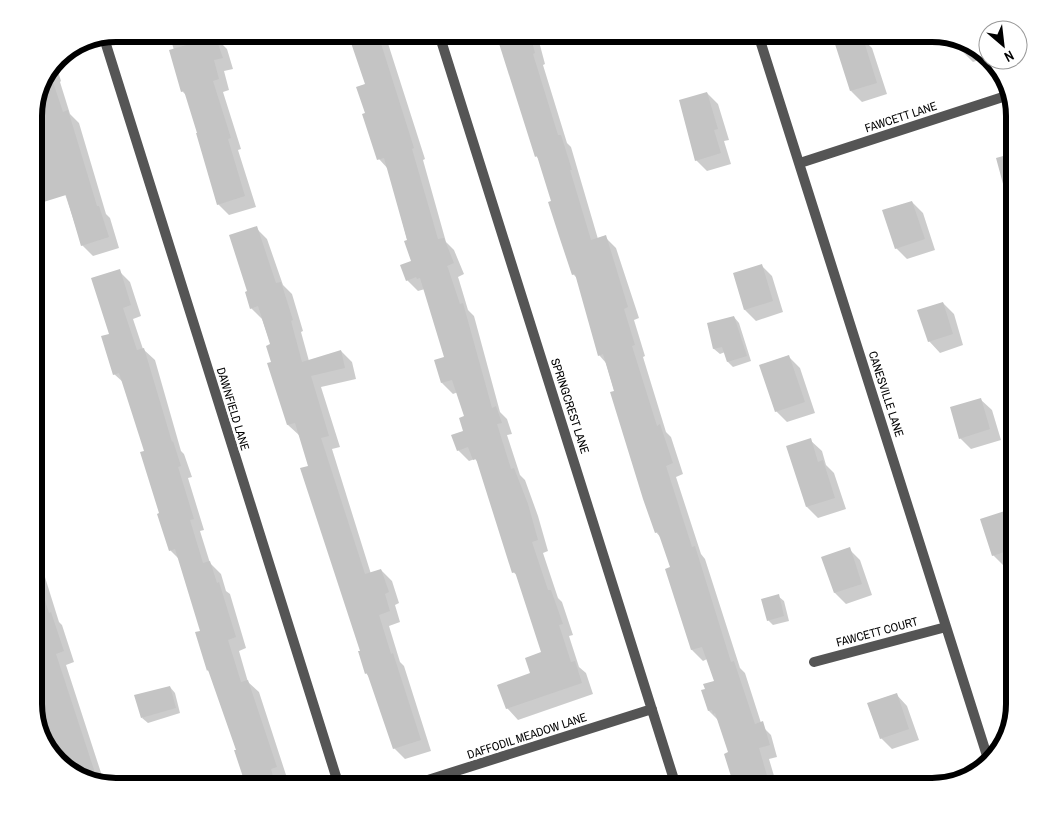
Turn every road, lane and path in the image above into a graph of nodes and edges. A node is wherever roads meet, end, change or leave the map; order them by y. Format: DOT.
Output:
graph roads {
  1 [pos="442,43"];
  2 [pos="761,43"];
  3 [pos="106,44"];
  4 [pos="1003,97"];
  5 [pos="800,163"];
  6 [pos="946,627"];
  7 [pos="814,662"];
  8 [pos="652,709"];
  9 [pos="986,753"];
  10 [pos="336,778"];
  11 [pos="434,778"];
  12 [pos="674,778"];
  1 -- 8 [label="street, SPRINGCREST LANE"];
  2 -- 5 [label="street, CANESVILLE LANE"];
  3 -- 10 [label="street, DAWNFIELD LANE"];
  4 -- 5 [label="street, FAWCETT LANE"];
  5 -- 6 [label="street, CANESVILLE LANE"];
  6 -- 7 [label="street, FAWCETT COURT"];
  6 -- 9 [label="street, CANESVILLE LANE"];
  8 -- 11 [label="street, DAFFODIL MEADOW LANE"];
  8 -- 12 [label="street, SPRINGCREST LANE"];
}
